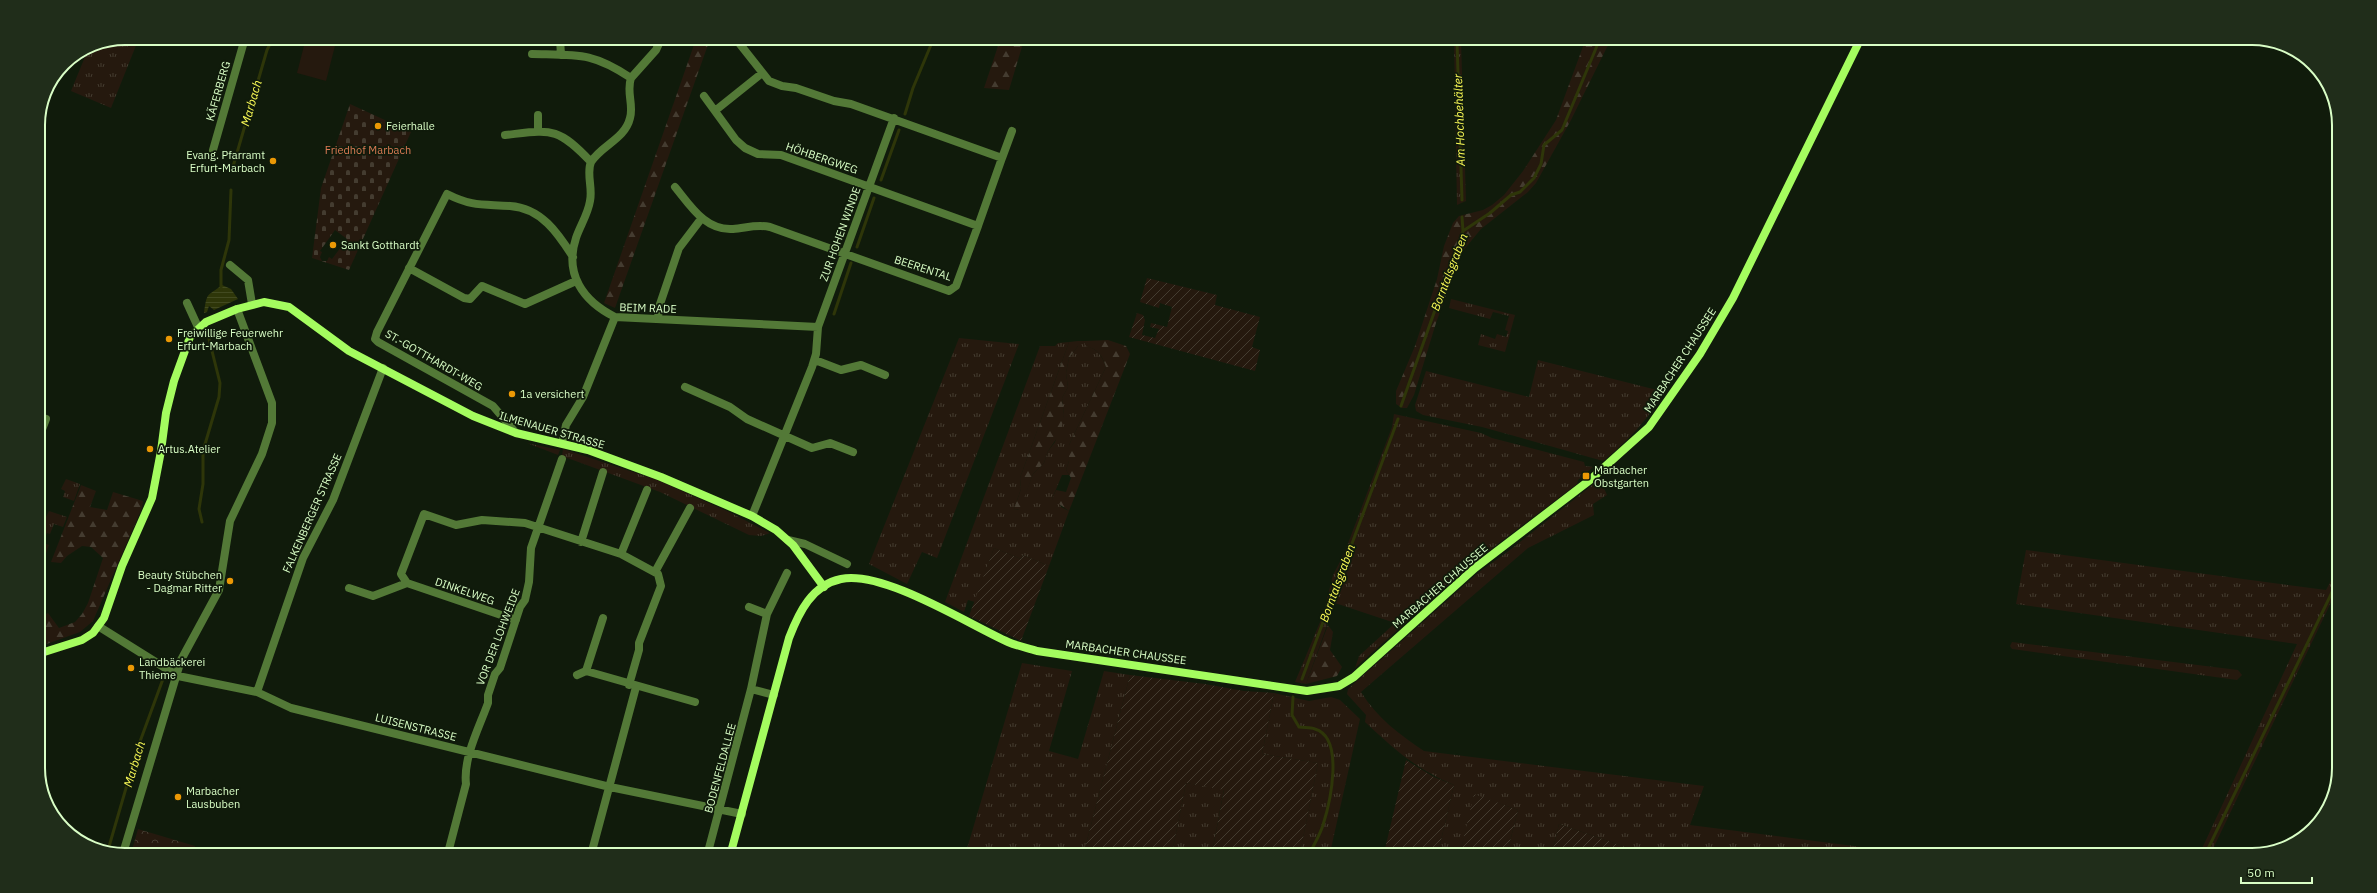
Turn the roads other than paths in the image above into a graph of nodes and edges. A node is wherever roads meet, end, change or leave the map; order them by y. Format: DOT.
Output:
graph roads {
  1 [pos="243,45"];
  2 [pos="560,45"];
  3 [pos="658,45"];
  4 [pos="740,45"];
  5 [pos="1858,45"];
  6 [pos="532,54"];
  7 [pos="560,55"];
  8 [pos="761,74"];
  9 [pos="631,78"];
  10 [pos="704,96"];
  11 [pos="716,110"];
  12 [pos="538,115"];
  13 [pos="894,118"];
  14 [pos="538,131"];
  15 [pos="1012,131"];
  16 [pos="505,135"];
  17 [pos="213,150"];
  18 [pos="1002,158"];
  19 [pos="591,162"];
  20 [pos="869,186"];
  21 [pos="675,187"];
  22 [pos="701,219"];
  23 [pos="978,226"];
  24 [pos="845,252"];
  25 [pos="573,257"];
  26 [pos="230,264"];
  27 [pos="408,270"];
  28 [pos="576,280"];
  29 [pos="187,303"];
  30 [pos="252,304"];
  31 [pos="236,309"];
  32 [pos="615,317"];
  33 [pos="658,319"];
  34 [pos="198,327"];
  35 [pos="818,327"];
  36 [pos="815,360"];
  37 [pos="383,368"];
  38 [pos="885,375"];
  39 [pos="686,387"];
  40 [pos="516,432"];
  41 [pos="784,437"];
  42 [pos="562,443"];
  43 [pos="853,452"];
  44 [pos="562,459"];
  45 [pos="603,472"];
  46 [pos="647,490"];
  47 [pos="690,508"];
  48 [pos="752,516"];
  49 [pos="539,528"];
  50 [pos="788,540"];
  51 [pos="580,542"];
  52 [pos="621,554"];
  53 [pos="847,564"];
  54 [pos="655,572"];
  55 [pos="788,573"];
  56 [pos="407,583"];
  57 [pos="824,587"];
  58 [pos="349,588"];
  59 [pos="749,607"];
  60 [pos="767,614"];
  61 [pos="603,618"];
  62 [pos="516,620"];
  63 [pos="98,626"];
  64 [pos="45,652"];
  65 [pos="586,671"];
  66 [pos="577,675"];
  67 [pos="178,676"];
  68 [pos="632,686"];
  69 [pos="752,689"];
  70 [pos="257,692"];
  71 [pos="774,695"];
  72 [pos="695,702"];
  73 [pos="471,752"];
  74 [pos="610,787"];
  75 [pos="720,809"];
  76 [pos="742,814"];
  77 [pos="125,848"];
  78 [pos="450,848"];
  79 [pos="593,848"];
  80 [pos="709,848"];
  81 [pos="732,848"];
  1 -- 17 [label="street, KÄFERBERG"];
  2 -- 7 [label="street"];
  3 -- 9 [label="street"];
  4 -- 8 [label="street"];
  5 -- 57 [label="street, MARBACHER CHAUSSEE"];
  6 -- 7 [label="street"];
  7 -- 9 [label="street"];
  8 -- 11 [label="street"];
  8 -- 13 [label="street"];
  9 -- 19 [label="street"];
  10 -- 11 [label="street, HÖHBERGWEG"];
  11 -- 20 [label="street, HÖHBERGWEG"];
  12 -- 14 [label="street"];
  13 -- 18 [label="street"];
  13 -- 20 [label="street, ZUR HOHEN WINDE"];
  14 -- 16 [label="street"];
  14 -- 19 [label="street"];
  15 -- 18 [label="street, BEERENTAL"];
  18 -- 23 [label="street, BEERENTAL"];
  19 -- 25 [label="street"];
  20 -- 23 [label="street"];
  20 -- 24 [label="street, ZUR HOHEN WINDE"];
  21 -- 22 [label="street"];
  22 -- 24 [label="street"];
  22 -- 33 [label="street"];
  23 -- 24 [label="street, BEERENTAL"];
  24 -- 35 [label="street, ZUR HOHEN WINDE"];
  25 -- 27 [label="street"];
  25 -- 28 [label="street"];
  26 -- 30 [label="street"];
  27 -- 28 [label="street"];
  27 -- 40 [label="street, ST.-GOTTHARDT-WEG"];
  28 -- 32 [label="street"];
  29 -- 34 [label="street"];
  30 -- 31 [label="street, ILMENAUER STRASSE"];
  30 -- 37 [label="street, ILMENAUER STRASSE"];
  31 -- 34 [label="street, ILMENAUER STRASSE"];
  31 -- 67 [label="street"];
  32 -- 33 [label="street, BEIM RADE"];
  32 -- 42 [label="street, BEIM RADE"];
  33 -- 35 [label="street, BEIM RADE"];
  34 -- 63 [label="street"];
  35 -- 36 [label="street, ZUR HOHEN WINDE"];
  36 -- 38 [label="street"];
  36 -- 41 [label="street, ZUR HOHEN WINDE"];
  37 -- 40 [label="street, ILMENAUER STRASSE"];
  37 -- 70 [label="street, FALKENBERGER STRASSE"];
  39 -- 41 [label="street"];
  40 -- 42 [label="street, ILMENAUER STRASSE"];
  41 -- 43 [label="street"];
  41 -- 48 [label="street, ZUR HOHEN WINDE"];
  42 -- 48 [label="street, ILMENAUER STRASSE"];
  44 -- 49 [label="street, VOR DER LOHWEIDE"];
  45 -- 51 [label="street"];
  46 -- 52 [label="street"];
  47 -- 54 [label="street"];
  48 -- 50 [label="street, ILMENAUER STRASSE"];
  49 -- 51 [label="street"];
  49 -- 56 [label="street"];
  49 -- 62 [label="street, VOR DER LOHWEIDE"];
  50 -- 53 [label="street, ILMENAUER STRASSE"];
  50 -- 57 [label="street, ILMENAUER STRASSE"];
  51 -- 52 [label="street"];
  52 -- 54 [label="street"];
  54 -- 68 [label="street"];
  55 -- 60 [label="street, BODENFELDALLEE"];
  56 -- 58 [label="street"];
  56 -- 62 [label="street, DINKELWEG"];
  57 -- 71 [label="street"];
  59 -- 60 [label="street"];
  60 -- 69 [label="street, BODENFELDALLEE"];
  61 -- 65 [label="street"];
  62 -- 73 [label="street, VOR DER LOHWEIDE"];
  63 -- 64 [label="street"];
  63 -- 67 [label="street, LUISENSTRASSE"];
  65 -- 66 [label="street"];
  65 -- 68 [label="street"];
  67 -- 70 [label="street, LUISENSTRASSE"];
  67 -- 77 [label="street"];
  68 -- 72 [label="street"];
  68 -- 74 [label="street"];
  69 -- 71 [label="street"];
  69 -- 75 [label="street, BODENFELDALLEE"];
  70 -- 73 [label="street, LUISENSTRASSE"];
  71 -- 76 [label="street"];
  73 -- 74 [label="street, LUISENSTRASSE"];
  73 -- 78 [label="street, VOR DER LOHWEIDE"];
  74 -- 75 [label="street, LUISENSTRASSE"];
  74 -- 79 [label="street"];
  75 -- 76 [label="street, LUISENSTRASSE"];
  75 -- 80 [label="street, BODENFELDALLEE"];
  76 -- 81 [label="street"];
}
